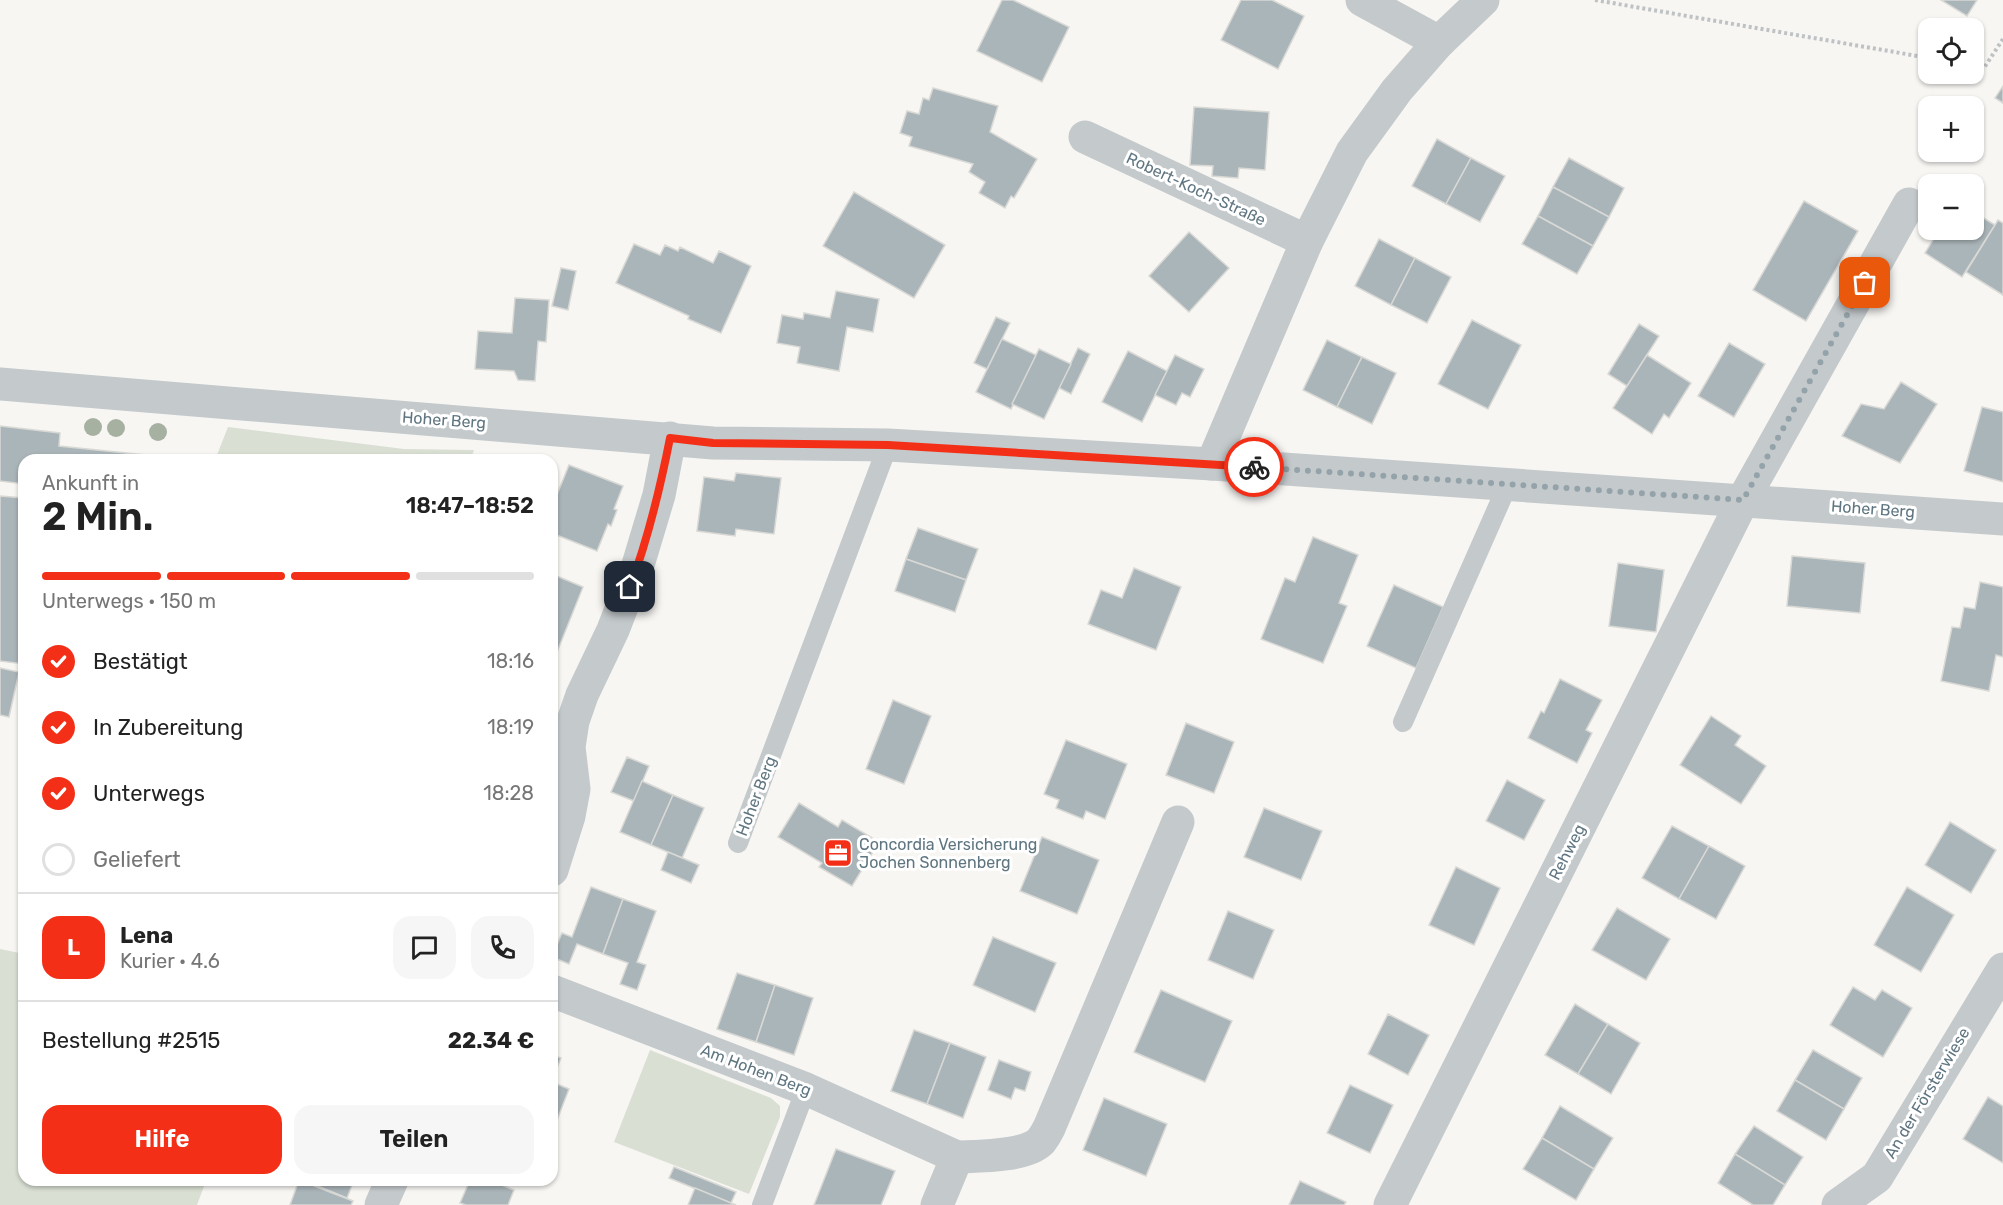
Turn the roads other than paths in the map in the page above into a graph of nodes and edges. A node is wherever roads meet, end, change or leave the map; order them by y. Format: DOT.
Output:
graph roads {
  1 [pos="1362,0"];
  2 [pos="1483,0"];
  3 [pos="1439,42"];
  4 [pos="1085,137"];
  5 [pos="1909,204"];
  6 [pos="1306,240"];
  7 [pos="0,384"];
  8 [pos="670,438"];
  9 [pos="888,445"];
  10 [pos="1212,464"];
  11 [pos="1508,484"];
  12 [pos="1743,500"];
  13 [pos="2003,519"];
  14 [pos="1403,722"];
  15 [pos="1178,822"];
  16 [pos="738,843"];
  17 [pos="558,851"];
  18 [pos="2003,969"];
  19 [pos="558,993"];
  20 [pos="806,1089"];
  21 [pos="957,1157"];
  22 [pos="389,1186"];
  23 [pos="381,1205"];
  24 [pos="762,1205"];
  25 [pos="937,1205"];
  26 [pos="1390,1205"];
  27 [pos="1838,1205"];
  1 -- 3 [label="street"];
  2 -- 3 [label="street"];
  3 -- 6 [label="street"];
  4 -- 6 [label="street, Robert-Koch-Straße"];
  5 -- 12 [label="street"];
  6 -- 10 [label="street"];
  7 -- 8 [label="street, Hoher Berg"];
  8 -- 9 [label="street, Hoher Berg"];
  8 -- 17 [label="street"];
  9 -- 10 [label="street, Hoher Berg"];
  9 -- 16 [label="lane, Hoher Berg"];
  10 -- 11 [label="street, Hoher Berg"];
  11 -- 12 [label="street, Hoher Berg"];
  11 -- 14 [label="lane"];
  12 -- 13 [label="street, Hoher Berg"];
  12 -- 26 [label="street, Rehweg"];
  15 -- 21 [label="street, Am Hohen Berg"];
  18 -- 27 [label="street, An der Försterwiese"];
  19 -- 20 [label="street, Am Hohen Berg"];
  20 -- 21 [label="street, Am Hohen Berg"];
  20 -- 24 [label="lane"];
  21 -- 25 [label="street"];
  22 -- 23 [label="street"];
}
